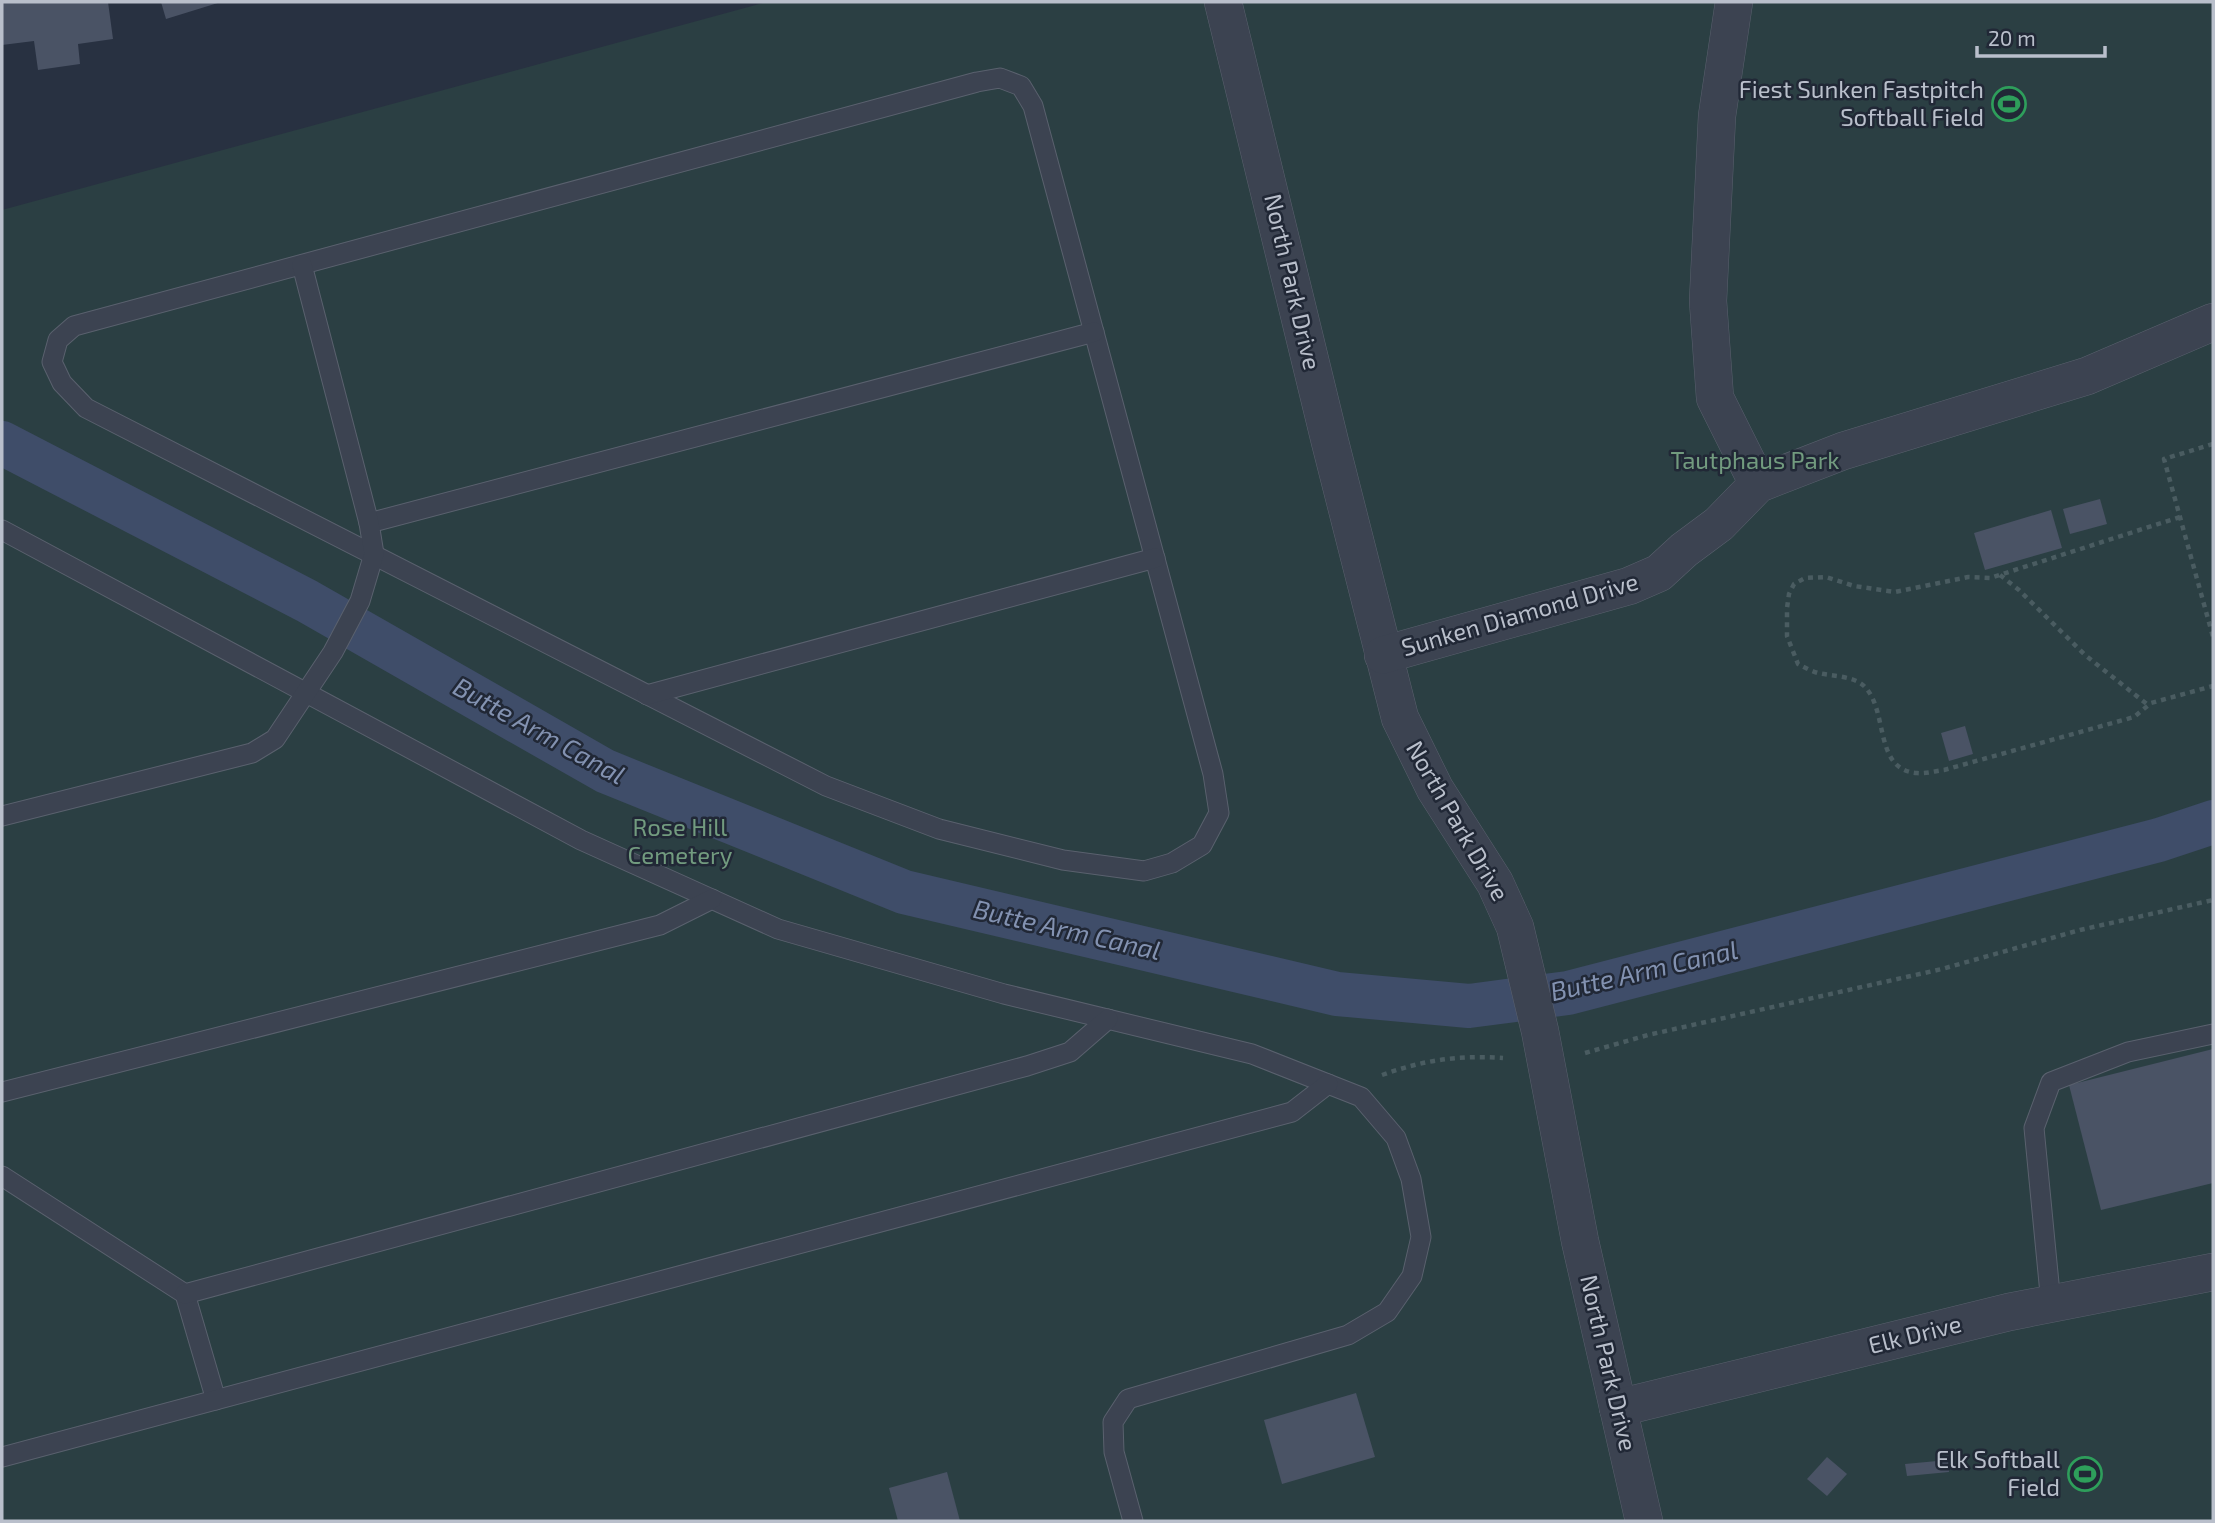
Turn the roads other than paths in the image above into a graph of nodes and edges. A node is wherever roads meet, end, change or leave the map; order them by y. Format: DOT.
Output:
graph roads {
  1 [pos="1223,2"];
  2 [pos="1734,2"];
  3 [pos="302,265"];
  4 [pos="2213,322"];
  5 [pos="1094,332"];
  6 [pos="1758,484"];
  7 [pos="369,523"];
  8 [pos="2,530"];
  9 [pos="374,554"];
  10 [pos="1155,558"];
  11 [pos="1383,655"];
  12 [pos="306,694"];
  13 [pos="648,695"];
  14 [pos="2,816"];
  15 [pos="712,899"];
  16 [pos="1108,1019"];
  17 [pos="2213,1034"];
  18 [pos="1328,1084"];
  19 [pos="2,1092"];
  20 [pos="2,1176"];
  21 [pos="2213,1272"];
  22 [pos="185,1294"];
  23 [pos="2051,1304"];
  24 [pos="216,1400"];
  25 [pos="1618,1408"];
  26 [pos="2,1457"];
  27 [pos="1133,1521"];
  28 [pos="1644,1521"];
  1 -- 11 [label="street, North Park Drive"];
  2 -- 6 [label="street"];
  3 -- 5 [label="lane"];
  3 -- 7 [label="lane"];
  3 -- 9 [label="lane"];
  4 -- 6 [label="street"];
  5 -- 7 [label="lane"];
  5 -- 10 [label="lane"];
  6 -- 11 [label="street, Sunken Diamond Drive"];
  7 -- 9 [label="lane"];
  8 -- 12 [label="lane"];
  9 -- 12 [label="lane"];
  9 -- 13 [label="lane"];
  10 -- 13 [label="lane"];
  10 -- 13 [label="lane"];
  11 -- 25 [label="street, North Park Drive"];
  12 -- 14 [label="lane"];
  12 -- 15 [label="lane"];
  15 -- 16 [label="lane"];
  15 -- 19 [label="lane"];
  16 -- 18 [label="lane"];
  16 -- 22 [label="lane"];
  17 -- 23 [label="lane"];
  18 -- 24 [label="lane"];
  18 -- 27 [label="lane"];
  20 -- 22 [label="lane"];
  21 -- 23 [label="street, Elk Drive"];
  22 -- 24 [label="lane"];
  23 -- 25 [label="street, Elk Drive"];
  24 -- 26 [label="lane"];
  25 -- 28 [label="street, North Park Drive"];
}
